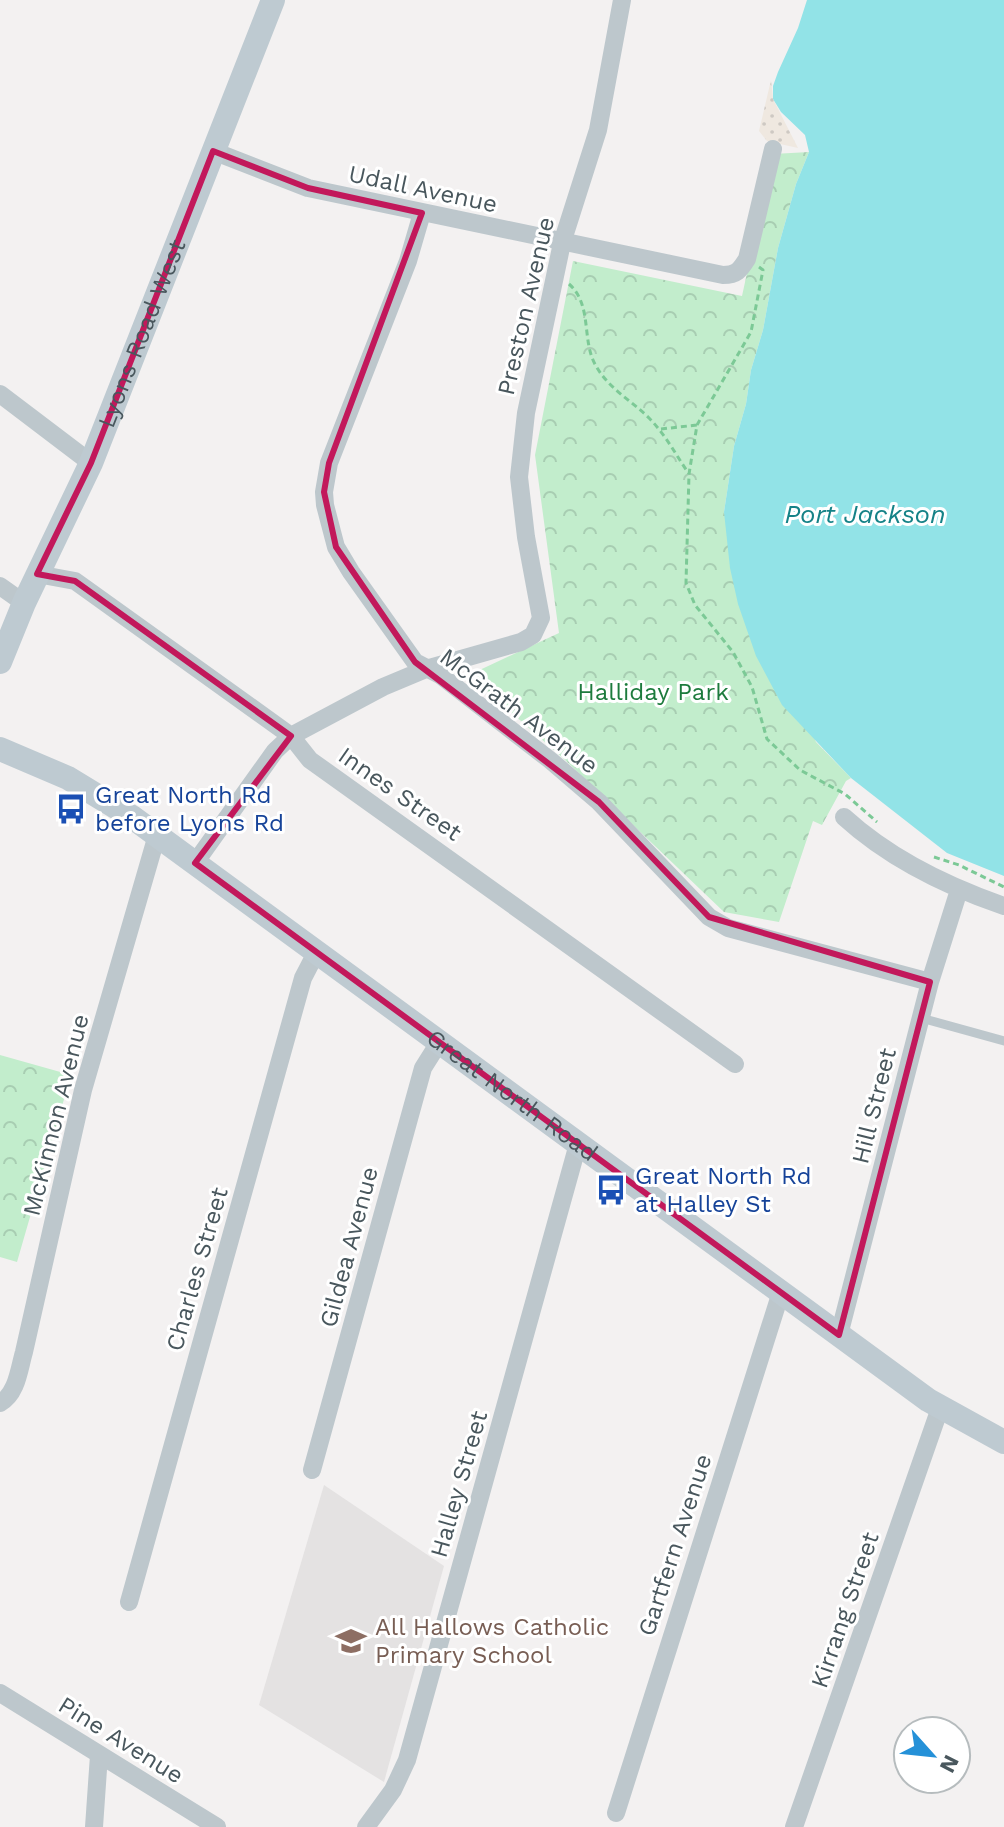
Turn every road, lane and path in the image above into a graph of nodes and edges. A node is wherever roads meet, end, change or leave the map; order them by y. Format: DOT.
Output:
graph roads {
  1 [pos="273,0"];
  2 [pos="622,0"];
  3 [pos="773,149"];
  4 [pos="213,151"];
  5 [pos="422,213"];
  6 [pos="562,243"];
  7 [pos="747,259"];
  8 [pos="557,274"];
  9 [pos="0,394"];
  10 [pos="697,425"];
  11 [pos="659,429"];
  12 [pos="91,463"];
  13 [pos="689,474"];
  14 [pos="37,574"];
  15 [pos="0,586"];
  16 [pos="24,603"];
  17 [pos="6,632"];
  18 [pos="0,662"];
  19 [pos="426,669"];
  20 [pos="291,736"];
  21 [pos="0,749"];
  22 [pos="0,766"];
  23 [pos="102,800"];
  24 [pos="844,817"];
  25 [pos="878,823"];
  26 [pos="157,835"];
  27 [pos="925,855"];
  28 [pos="195,863"];
  29 [pos="1004,887"];
  30 [pos="959,890"];
  31 [pos="1004,906"];
  32 [pos="317,951"];
  33 [pos="930,982"];
  34 [pos="921,1018"];
  35 [pos="440,1041"];
  36 [pos="1004,1041"];
  37 [pos="735,1064"];
  38 [pos="578,1144"];
  39 [pos="781,1292"];
  40 [pos="839,1335"];
  41 [pos="0,1403"];
  42 [pos="940,1408"];
  43 [pos="1004,1442"];
  44 [pos="312,1470"];
  45 [pos="129,1602"];
  46 [pos="0,1693"];
  47 [pos="99,1755"];
  48 [pos="616,1813"];
  49 [pos="94,1827"];
  50 [pos="217,1827"];
  51 [pos="366,1827"];
  52 [pos="794,1827"];
  1 -- 4 [label="main road, Lyons Road West"];
  2 -- 6 [label="street, Preston Avenue"];
  3 -- 7 [label="street"];
  4 -- 5 [label="street, Udall Avenue"];
  4 -- 12 [label="main road, Lyons Road West"];
  5 -- 6 [label="street, Udall Avenue"];
  5 -- 19 [label="street, McGrath Avenue"];
  6 -- 7 [label="street, Udall Avenue"];
  6 -- 8 [label="street, Preston Avenue"];
  7 -- 10 [label="path"];
  8 -- 11 [label="path"];
  8 -- 19 [label="street, Preston Avenue"];
  9 -- 12 [label="street"];
  10 -- 11 [label="path"];
  10 -- 13 [label="path"];
  11 -- 13 [label="path"];
  12 -- 14 [label="main road, Lyons Road West"];
  13 -- 25 [label="path"];
  14 -- 16 [label="main road, Lyons Road West"];
  14 -- 20 [label="street, Innes Street"];
  15 -- 16 [label="street"];
  16 -- 17 [label="main road, Lyons Road West"];
  17 -- 18 [label="main road, Lyons Road West"];
  19 -- 20 [label="street"];
  19 -- 33 [label="street, McGrath Avenue"];
  20 -- 28 [label="street"];
  20 -- 37 [label="street, Innes Street"];
  21 -- 23 [label="main road, Great North Road"];
  22 -- 23 [label="main road, Great North Road"];
  23 -- 26 [label="main road, Great North Road"];
  24 -- 30 [label="street"];
  26 -- 28 [label="main road, Great North Road"];
  26 -- 41 [label="street, McKinnon Avenue"];
  27 -- 29 [label="path"];
  28 -- 32 [label="main road, Great North Road"];
  30 -- 31 [label="street"];
  30 -- 33 [label="street, Hill Street"];
  32 -- 35 [label="main road, Great North Road"];
  32 -- 45 [label="street, Charles Street"];
  33 -- 34 [label="street, Hill Street"];
  34 -- 36 [label="lane"];
  34 -- 40 [label="street, Hill Street"];
  35 -- 38 [label="main road, Great North Road"];
  35 -- 44 [label="street, Gildea Avenue"];
  38 -- 39 [label="main road, Great North Road"];
  38 -- 51 [label="street, Halley Street"];
  39 -- 40 [label="main road, Great North Road"];
  39 -- 48 [label="street, Gartfern Avenue"];
  40 -- 42 [label="main road, Great North Road"];
  42 -- 43 [label="main road, Great North Road"];
  42 -- 52 [label="street, Kirrang Street"];
  46 -- 47 [label="street, Pine Avenue"];
  47 -- 49 [label="street"];
  47 -- 50 [label="street, Pine Avenue"];
}
